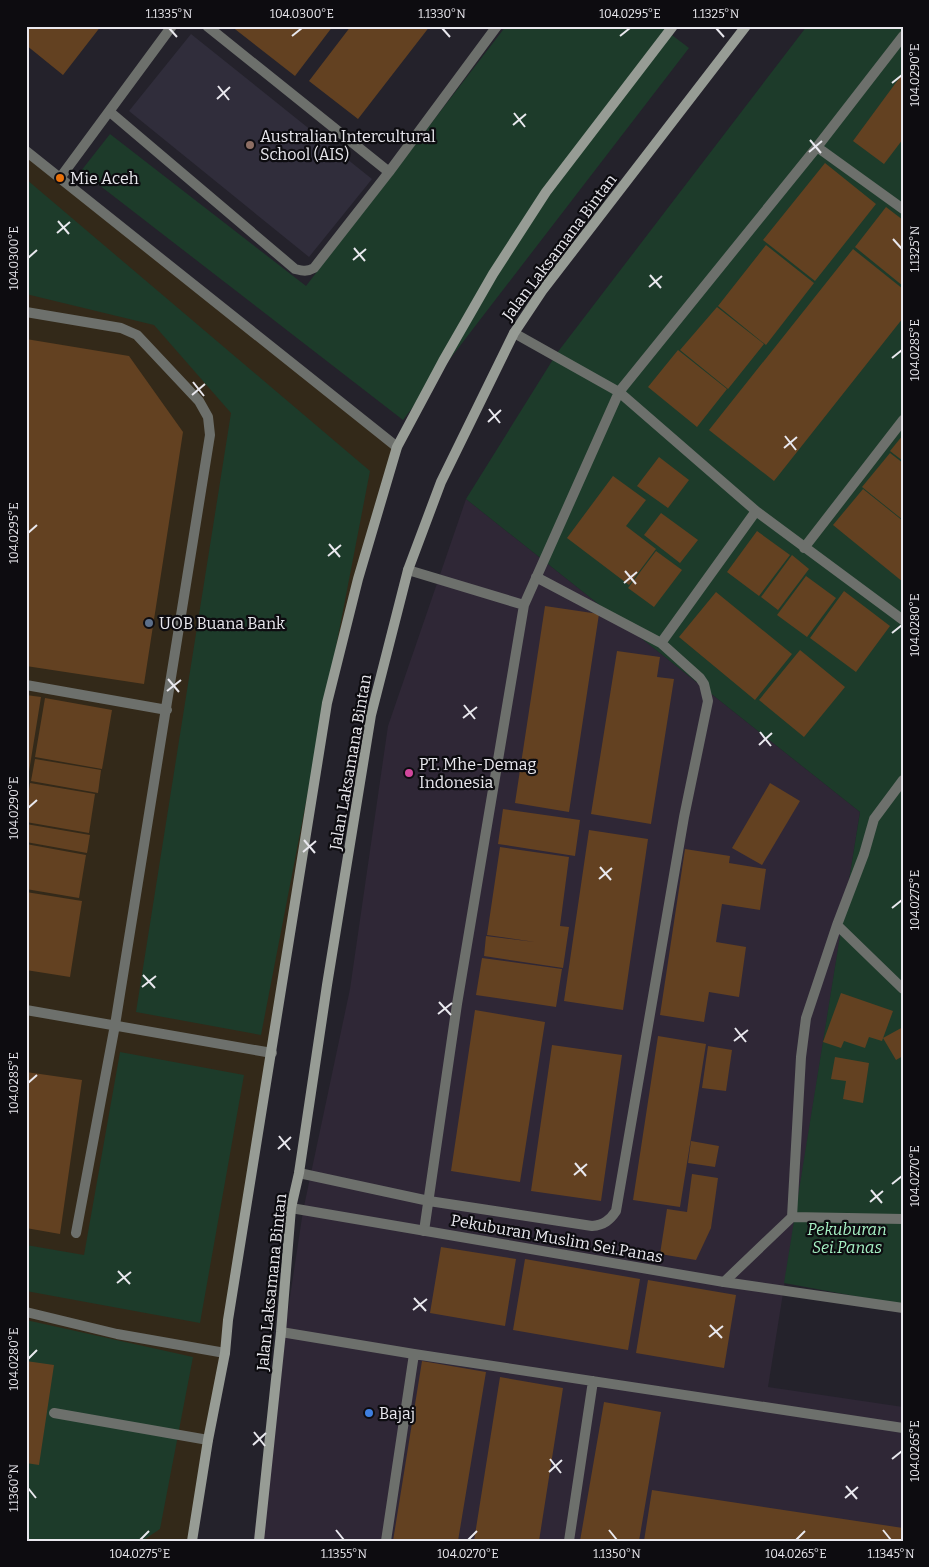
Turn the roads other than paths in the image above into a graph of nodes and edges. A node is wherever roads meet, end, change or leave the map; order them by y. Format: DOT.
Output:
graph roads {
  1 [pos="172,26"];
  2 [pos="207,26"];
  3 [pos="497,26"];
  4 [pos="673,26"];
  5 [pos="746,26"];
  6 [pos="903,36"];
  7 [pos="110,112"];
  8 [pos="817,147"];
  9 [pos="26,152"];
  10 [pos="389,172"];
  11 [pos="60,178"];
  12 [pos="903,209"];
  13 [pos="26,312"];
  14 [pos="514,333"];
  15 [pos="619,392"];
  16 [pos="903,420"];
  17 [pos="397,447"];
  18 [pos="756,511"];
  19 [pos="804,548"];
  20 [pos="408,570"];
  21 [pos="536,577"];
  22 [pos="524,605"];
  23 [pos="903,620"];
  24 [pos="662,643"];
  25 [pos="26,686"];
  26 [pos="167,710"];
  27 [pos="903,780"];
  28 [pos="837,925"];
  29 [pos="903,989"];
  30 [pos="26,1010"];
  31 [pos="115,1025"];
  32 [pos="272,1053"];
  33 [pos="299,1173"];
  34 [pos="429,1201"];
  35 [pos="291,1208"];
  36 [pos="792,1217"];
  37 [pos="903,1219"];
  38 [pos="424,1231"];
  39 [pos="76,1233"];
  40 [pos="724,1282"];
  41 [pos="903,1308"];
  42 [pos="26,1312"];
  43 [pos="281,1332"];
  44 [pos="225,1353"];
  45 [pos="414,1354"];
  46 [pos="593,1381"];
  47 [pos="54,1413"];
  48 [pos="903,1428"];
  49 [pos="208,1440"];
  50 [pos="192,1541"];
  51 [pos="259,1541"];
  52 [pos="386,1541"];
  53 [pos="569,1541"];
  1 -- 7 [label="street"];
  2 -- 10 [label="street"];
  3 -- 10 [label="street"];
  4 -- 17 [label="main road, Jalan Laksamana Bintan"];
  5 -- 14 [label="main road, Jalan Laksamana Bintan"];
  6 -- 8 [label="street"];
  7 -- 10 [label="street"];
  7 -- 11 [label="street"];
  8 -- 12 [label="street"];
  8 -- 15 [label="street"];
  9 -- 11 [label="street"];
  11 -- 17 [label="street"];
  13 -- 26 [label="street"];
  14 -- 15 [label="street"];
  14 -- 20 [label="main road, Jalan Laksamana Bintan"];
  15 -- 18 [label="street"];
  15 -- 21 [label="street"];
  16 -- 19 [label="street"];
  17 -- 32 [label="main road, Jalan Laksamana Bintan"];
  18 -- 19 [label="street"];
  18 -- 24 [label="street"];
  19 -- 23 [label="street"];
  20 -- 22 [label="street"];
  20 -- 33 [label="main road, Jalan Laksamana Bintan"];
  21 -- 22 [label="street"];
  21 -- 24 [label="street"];
  22 -- 34 [label="street"];
  24 -- 34 [label="street"];
  25 -- 26 [label="street"];
  26 -- 31 [label="street"];
  27 -- 28 [label="street"];
  28 -- 29 [label="street"];
  28 -- 36 [label="street"];
  30 -- 31 [label="street"];
  31 -- 32 [label="street"];
  31 -- 39 [label="street"];
  32 -- 44 [label="main road, Jalan Laksamana Bintan"];
  33 -- 34 [label="street"];
  33 -- 35 [label="main road, Jalan Laksamana Bintan"];
  34 -- 38 [label="street"];
  35 -- 38 [label="street, Pekuburan Muslim Sei.Panas"];
  35 -- 43 [label="main road, Jalan Laksamana Bintan"];
  36 -- 37 [label="street"];
  36 -- 40 [label="street"];
  38 -- 40 [label="street, Pekuburan Muslim Sei.Panas"];
  40 -- 41 [label="street, Pekuburan Muslim Sei.Panas"];
  42 -- 44 [label="street"];
  43 -- 45 [label="street"];
  43 -- 51 [label="main road, Jalan Laksamana Bintan"];
  44 -- 49 [label="main road, Jalan Laksamana Bintan"];
  45 -- 46 [label="street"];
  45 -- 52 [label="street"];
  46 -- 48 [label="street"];
  46 -- 53 [label="street"];
  47 -- 49 [label="street"];
  49 -- 50 [label="main road, Jalan Laksamana Bintan"];
}
